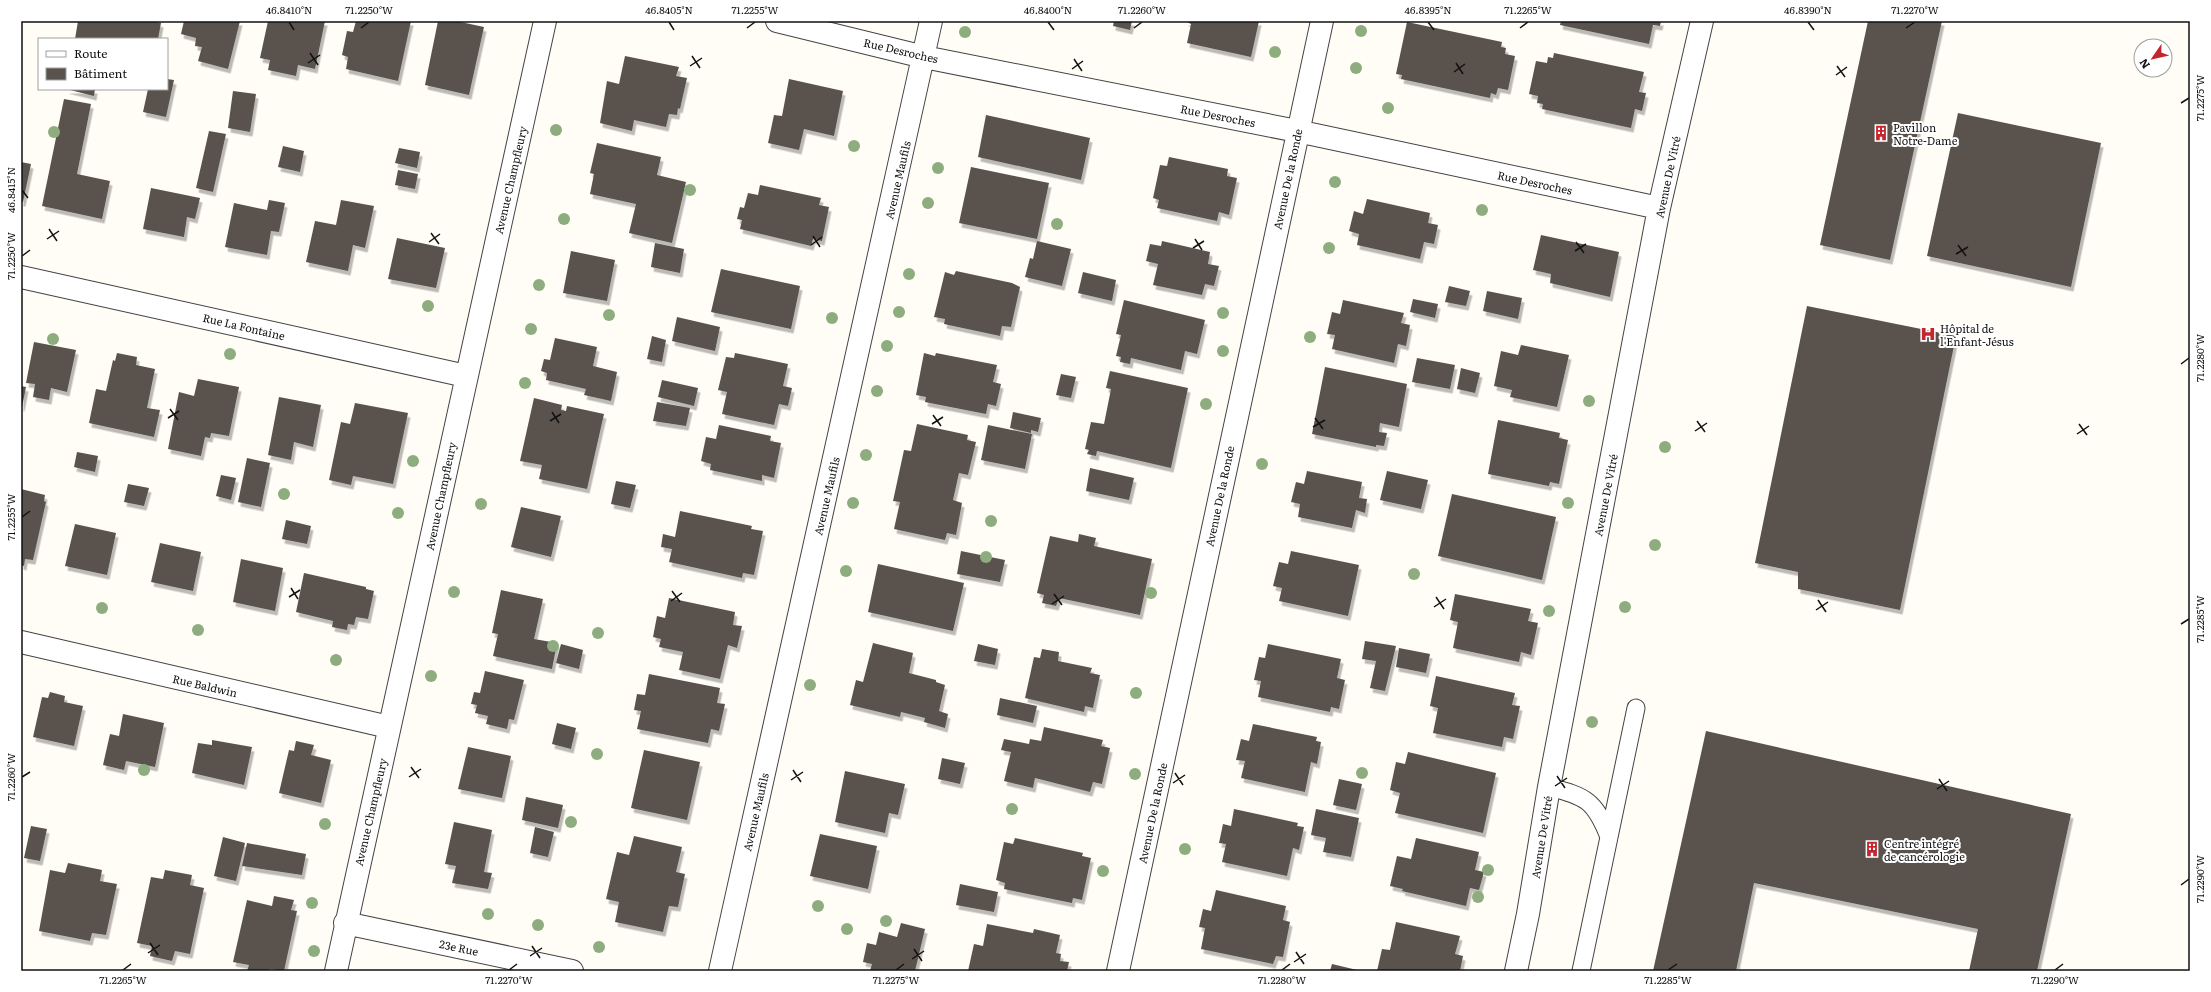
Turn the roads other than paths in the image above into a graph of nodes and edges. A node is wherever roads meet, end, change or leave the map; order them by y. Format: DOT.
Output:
graph roads {
  1 [pos="545,21"];
  2 [pos="777,21"];
  3 [pos="931,21"];
  4 [pos="1322,21"];
  5 [pos="1702,21"];
  6 [pos="924,57"];
  7 [pos="1297,131"];
  8 [pos="1659,208"];
  9 [pos="21,277"];
  10 [pos="466,376"];
  11 [pos="21,642"];
  12 [pos="1636,708"];
  13 [pos="389,727"];
  14 [pos="1549,787"];
  15 [pos="1609,838"];
  16 [pos="345,923"];
  17 [pos="336,971"];
  18 [pos="572,971"];
  19 [pos="720,971"];
  20 [pos="1118,971"];
  21 [pos="1516,971"];
  22 [pos="1581,971"];
  1 -- 10 [label="street, Avenue Champfleury"];
  2 -- 6 [label="street, Rue Desroches"];
  3 -- 6 [label="street, Avenue Maufils"];
  4 -- 7 [label="street, Avenue De la Ronde"];
  5 -- 8 [label="street, Avenue De Vitré"];
  6 -- 7 [label="street, Rue Desroches"];
  6 -- 19 [label="street, Avenue Maufils"];
  7 -- 8 [label="street, Rue Desroches"];
  7 -- 20 [label="street, Avenue De la Ronde"];
  8 -- 14 [label="street, Avenue De Vitré"];
  9 -- 10 [label="street, Rue La Fontaine"];
  10 -- 13 [label="street, Avenue Champfleury"];
  11 -- 13 [label="street, Rue Baldwin"];
  12 -- 15 [label="lane"];
  13 -- 16 [label="street, Avenue Champfleury"];
  14 -- 15 [label="lane"];
  14 -- 21 [label="street, Avenue De Vitré"];
  15 -- 22 [label="lane"];
  16 -- 17 [label="street, Avenue Champfleury"];
  16 -- 18 [label="street, 23e Rue"];
}
